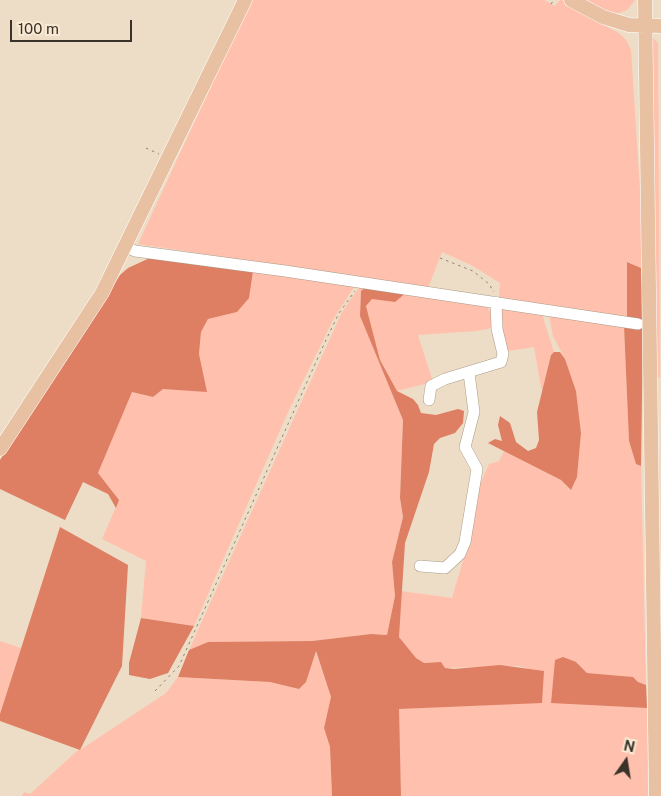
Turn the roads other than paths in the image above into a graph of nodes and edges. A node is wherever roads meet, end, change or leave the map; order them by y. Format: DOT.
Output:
graph roads {
  1 [pos="245,0"];
  2 [pos="571,0"];
  3 [pos="645,0"];
  4 [pos="645,25"];
  5 [pos="661,26"];
  6 [pos="126,248"];
  7 [pos="496,302"];
  8 [pos="638,324"];
  9 [pos="469,373"];
  10 [pos="429,400"];
  11 [pos="0,449"];
  12 [pos="661,548"];
  13 [pos="420,566"];
  14 [pos="655,676"];
  15 [pos="656,796"];
  1 -- 6 [label="main road"];
  2 -- 4 [label="main road"];
  3 -- 4 [label="main road"];
  4 -- 5 [label="main road"];
  4 -- 14 [label="main road"];
  6 -- 7 [label="lane"];
  6 -- 11 [label="main road"];
  7 -- 8 [label="lane"];
  7 -- 9 [label="lane"];
  9 -- 10 [label="lane"];
  9 -- 13 [label="lane"];
  12 -- 14 [label="main road"];
  14 -- 15 [label="main road"];
}
